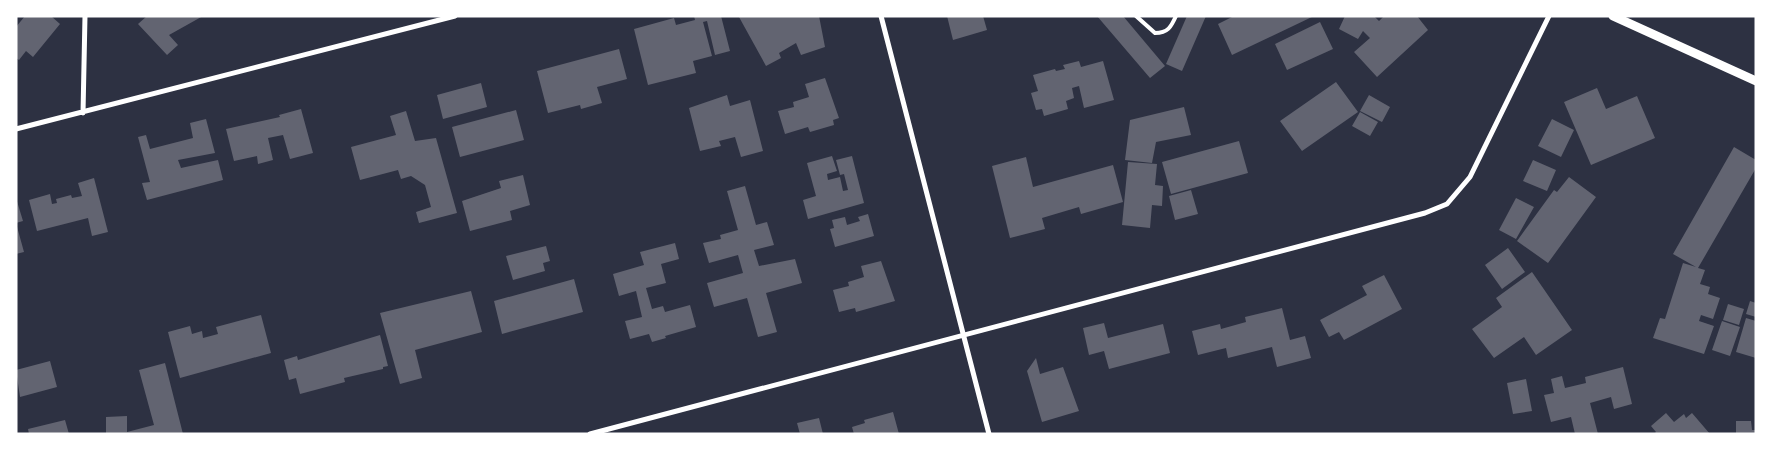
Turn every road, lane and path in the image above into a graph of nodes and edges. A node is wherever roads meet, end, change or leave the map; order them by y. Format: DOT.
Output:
graph roads {
  1 [pos="85,16"];
  2 [pos="455,16"];
  3 [pos="881,16"];
  4 [pos="1136,16"];
  5 [pos="1176,16"];
  6 [pos="1549,16"];
  7 [pos="1613,16"];
  8 [pos="1756,81"];
  9 [pos="83,113"];
  10 [pos="16,130"];
  11 [pos="963,335"];
  12 [pos="590,434"];
  13 [pos="988,434"];
  1 -- 9 [label="street"];
  2 -- 9 [label="street"];
  3 -- 11 [label="street"];
  4 -- 5 [label="lane"];
  6 -- 11 [label="street"];
  7 -- 8 [label="street"];
  9 -- 10 [label="street"];
  11 -- 12 [label="street"];
  11 -- 13 [label="street"];
}
